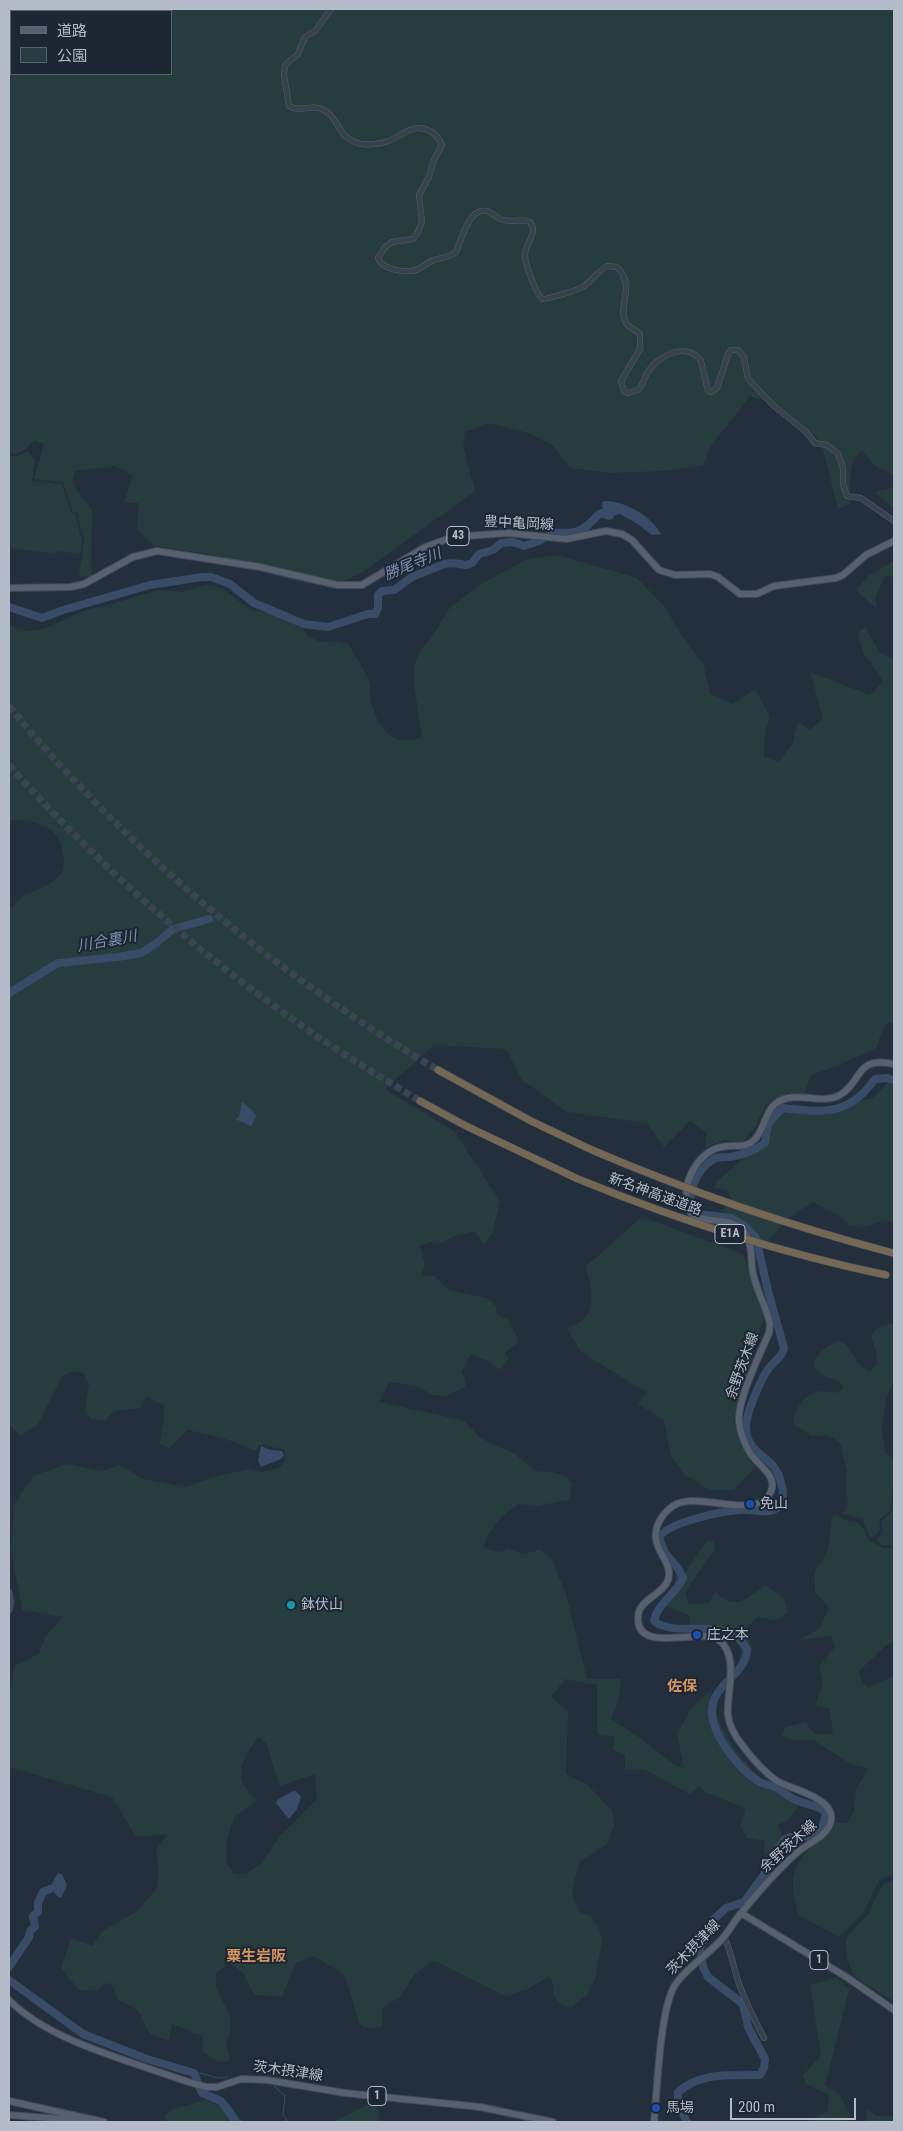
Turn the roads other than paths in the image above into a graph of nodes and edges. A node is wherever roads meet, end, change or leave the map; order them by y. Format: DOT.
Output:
graph roads {
  1 [pos="331,9"];
  2 [pos="894,521"];
  3 [pos="894,541"];
  4 [pos="9,588"];
  5 [pos="894,1064"];
  6 [pos="438,1070"];
  7 [pos="420,1101"];
  8 [pos="894,1253"];
  9 [pos="894,1276"];
  10 [pos="741,1913"];
  11 [pos="724,1937"];
  12 [pos="9,2000"];
  13 [pos="894,2010"];
  14 [pos="764,2038"];
  15 [pos="9,2101"];
  16 [pos="9,2115"];
  17 [pos="102,2122"];
  18 [pos="553,2122"];
  19 [pos="654,2122"];
  1 -- 2 [label="street"];
  3 -- 4 [label="main road, 豊中亀岡線 / 43"];
  5 -- 10 [label="main road, 余野茨木線"];
  6 -- 8 [label="highway, 新名神高速道路 / E1A, bridge"];
  7 -- 9 [label="highway, 新名神高速道路 / E1A, bridge"];
  10 -- 11 [label="main road, 茨木摂津線"];
  10 -- 13 [label="main road, 1"];
  11 -- 14 [label="street"];
  11 -- 19 [label="main road, 茨木摂津線"];
  12 -- 18 [label="main road, 茨木摂津線 / 1"];
  15 -- 17 [label="main road"];
  16 -- 17 [label="main road"];
}
